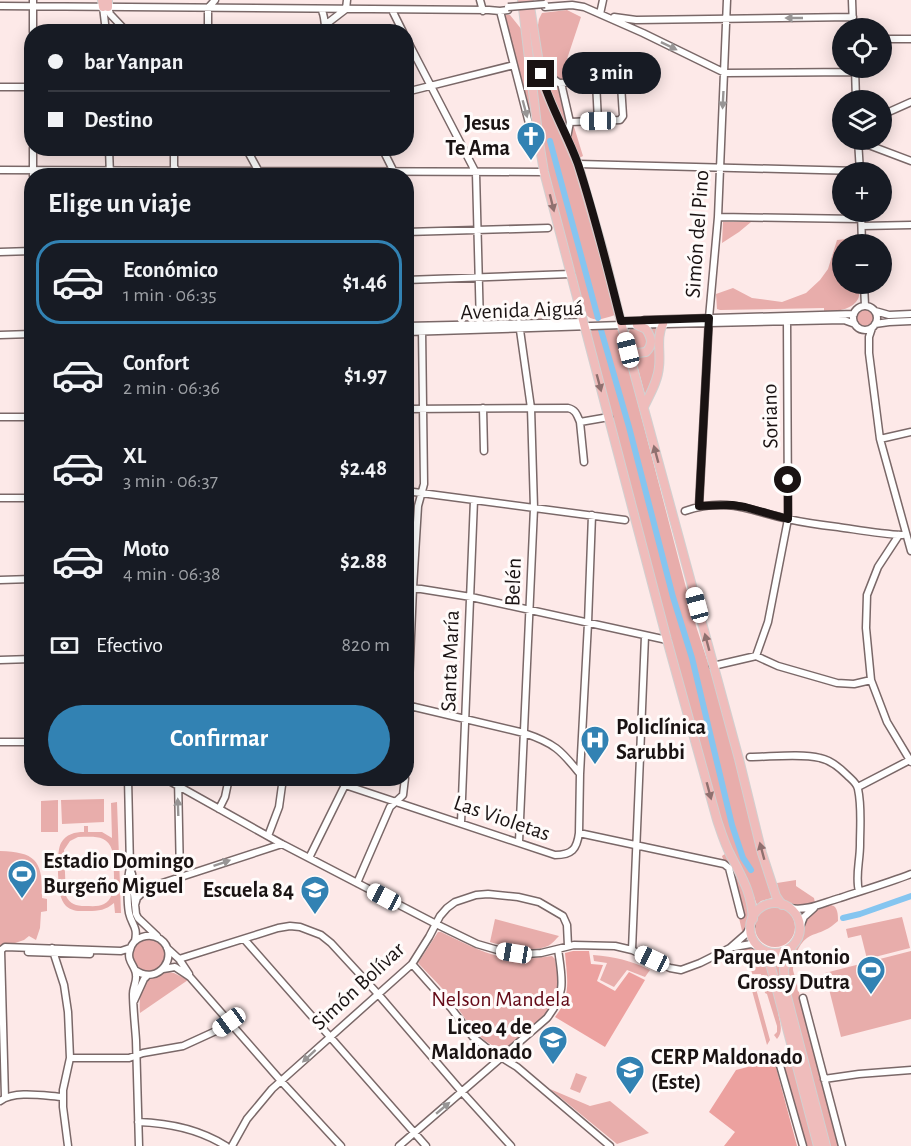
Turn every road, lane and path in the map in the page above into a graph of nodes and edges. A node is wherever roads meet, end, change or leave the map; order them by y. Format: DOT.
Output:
graph roads {
  1 [pos="215,0"];
  2 [pos="346,0"];
  3 [pos="480,0"];
  4 [pos="522,0"];
  5 [pos="530,0"];
  6 [pos="603,0"];
  7 [pos="727,0"];
  8 [pos="852,0"];
  9 [pos="555,2"];
  10 [pos="33,3"];
  11 [pos="105,3"];
  12 [pos="0,6"];
  13 [pos="545,6"];
  14 [pos="208,8"];
  15 [pos="321,9"];
  16 [pos="346,9"];
  17 [pos="508,9"];
  18 [pos="392,10"];
  19 [pos="486,10"];
  20 [pos="500,11"];
  21 [pos="600,12"];
  22 [pos="853,17"];
  23 [pos="726,18"];
  24 [pos="115,19"];
  25 [pos="33,24"];
  26 [pos="105,24"];
  27 [pos="120,24"];
  28 [pos="208,24"];
  29 [pos="326,24"];
  30 [pos="331,24"];
  31 [pos="399,24"];
  32 [pos="892,39"];
  33 [pos="911,39"];
  34 [pos="414,54"];
  35 [pos="539,64"];
  36 [pos="514,65"];
  37 [pos="832,71"];
  38 [pos="724,73"];
  39 [pos="596,82"];
  40 [pos="561,83"];
  41 [pos="431,86"];
  42 [pos="0,87"];
  43 [pos="24,87"];
  44 [pos="414,90"];
  45 [pos="911,102"];
  46 [pos="892,111"];
  47 [pos="598,121"];
  48 [pos="570,122"];
  49 [pos="567,139"];
  50 [pos="539,142"];
  51 [pos="883,150"];
  52 [pos="911,161"];
  53 [pos="578,164"];
  54 [pos="720,168"];
  55 [pos="0,170"];
  56 [pos="832,171"];
  57 [pos="24,172"];
  58 [pos="414,172"];
  59 [pos="544,172"];
  60 [pos="476,173"];
  61 [pos="718,218"];
  62 [pos="862,223"];
  63 [pos="911,225"];
  64 [pos="548,228"];
  65 [pos="478,230"];
  66 [pos="414,232"];
  67 [pos="862,234"];
  68 [pos="24,251"];
  69 [pos="0,252"];
  70 [pos="571,274"];
  71 [pos="478,278"];
  72 [pos="414,280"];
  73 [pos="864,294"];
  74 [pos="865,306"];
  75 [pos="875,311"];
  76 [pos="854,314"];
  77 [pos="911,314"];
  78 [pos="787,319"];
  79 [pos="709,321"];
  80 [pos="911,321"];
  81 [pos="621,323"];
  82 [pos="584,324"];
  83 [pos="663,324"];
  84 [pos="637,325"];
  85 [pos="519,326"];
  86 [pos="856,326"];
  87 [pos="874,326"];
  88 [pos="414,327"];
  89 [pos="480,327"];
  90 [pos="422,328"];
  91 [pos="414,330"];
  92 [pos="24,334"];
  93 [pos="0,335"];
  94 [pos="628,350"];
  95 [pos="869,353"];
  96 [pos="644,407"];
  97 [pos="483,408"];
  98 [pos="531,408"];
  99 [pos="414,409"];
  100 [pos="423,409"];
  101 [pos="0,417"];
  102 [pos="24,417"];
  103 [pos="609,417"];
  104 [pos="580,422"];
  105 [pos="911,432"];
  106 [pos="880,439"];
  107 [pos="484,451"];
  108 [pos="584,462"];
  109 [pos="414,492"];
  110 [pos="422,493"];
  111 [pos="0,498"];
  112 [pos="24,498"];
  113 [pos="474,500"];
  114 [pos="699,506"];
  115 [pos="534,508"];
  116 [pos="685,511"];
  117 [pos="592,515"];
  118 [pos="788,519"];
  119 [pos="625,520"];
  120 [pos="902,535"];
  121 [pos="910,542"];
  122 [pos="414,547"];
  123 [pos="911,550"];
  124 [pos="24,579"];
  125 [pos="0,580"];
  126 [pos="414,589"];
  127 [pos="471,597"];
  128 [pos="530,610"];
  129 [pos="588,623"];
  130 [pos="645,636"];
  131 [pos="667,640"];
  132 [pos="756,656"];
  133 [pos="24,659"];
  134 [pos="0,660"];
  135 [pos="713,666"];
  136 [pos="871,680"];
  137 [pos="414,706"];
  138 [pos="466,718"];
  139 [pos="524,733"];
  140 [pos="0,742"];
  141 [pos="24,742"];
  142 [pos="750,757"];
  143 [pos="910,761"];
  144 [pos="580,774"];
  145 [pos="128,786"];
  146 [pos="178,786"];
  147 [pos="227,786"];
  148 [pos="282,786"];
  149 [pos="343,786"];
  150 [pos="356,786"];
  151 [pos="404,786"];
  152 [pos="858,787"];
  153 [pos="396,801"];
  154 [pos="219,808"];
  155 [pos="461,823"];
  156 [pos="579,833"];
  157 [pos="266,835"];
  158 [pos="519,842"];
  159 [pos="282,844"];
  160 [pos="637,846"];
  161 [pos="261,850"];
  162 [pos="309,858"];
  163 [pos="130,868"];
  164 [pos="911,874"];
  165 [pos="180,878"];
  166 [pos="357,883"];
  167 [pos="859,891"];
  168 [pos="135,906"];
  169 [pos="816,906"];
  170 [pos="786,907"];
  171 [pos="741,915"];
  172 [pos="752,922"];
  173 [pos="436,924"];
  174 [pos="800,927"];
  175 [pos="244,939"];
  176 [pos="135,941"];
  177 [pos="162,941"];
  178 [pos="568,946"];
  179 [pos="792,947"];
  180 [pos="130,948"];
  181 [pos="167,948"];
  182 [pos="730,948"];
  183 [pos="761,948"];
  184 [pos="558,949"];
  185 [pos="0,950"];
  186 [pos="632,950"];
  187 [pos="53,951"];
  188 [pos="129,958"];
  189 [pos="179,959"];
  190 [pos="412,964"];
  191 [pos="162,969"];
  192 [pos="135,970"];
  193 [pos="148,975"];
  194 [pos="190,977"];
  195 [pos="378,994"];
  196 [pos="803,998"];
  197 [pos="134,1001"];
  198 [pos="229,1022"];
  199 [pos="1,1023"];
  200 [pos="330,1037"];
  201 [pos="777,1054"];
  202 [pos="136,1055"];
  203 [pos="70,1058"];
  204 [pos="502,1058"];
  205 [pos="911,1070"];
  206 [pos="824,1078"];
  207 [pos="281,1081"];
  208 [pos="462,1092"];
  209 [pos="63,1097"];
  210 [pos="2,1099"];
  211 [pos="138,1122"];
  212 [pos="414,1132"];
  213 [pos="68,1146"];
  214 [pos="139,1146"];
  215 [pos="226,1146"];
  216 [pos="232,1146"];
  217 [pos="340,1146"];
  218 [pos="399,1146"];
  219 [pos="426,1146"];
  220 [pos="511,1146"];
  221 [pos="610,1146"];
  222 [pos="803,1146"];
  223 [pos="818,1146"];
  224 [pos="826,1146"];
  225 [pos="842,1146"];
  1 -- 14 [label="street"];
  2 -- 16 [label="street"];
  3 -- 19 [label="street"];
  4 -- 50 [label="main road"];
  5 -- 35 [label="main road"];
  6 -- 21 [label="street"];
  7 -- 23 [label="street, Simón del Pino"];
  8 -- 22 [label="street"];
  9 -- 13 [label="street"];
  9 -- 21 [label="street"];
  10 -- 11 [label="street"];
  10 -- 12 [label="street"];
  10 -- 25 [label="street"];
  11 -- 14 [label="street"];
  11 -- 24 [label="street"];
  11 -- 26 [label="street"];
  13 -- 17 [label="street, bridge"];
  13 -- 21 [label="street"];
  14 -- 15 [label="street"];
  14 -- 28 [label="street"];
  15 -- 16 [label="street"];
  15 -- 29 [label="street"];
  16 -- 18 [label="street"];
  16 -- 30 [label="street"];
  17 -- 19 [label="street"];
  17 -- 20 [label="street"];
  18 -- 19 [label="street"];
  18 -- 31 [label="street"];
  19 -- 20 [label="street"];
  20 -- 36 [label="street"];
  21 -- 23 [label="street"];
  21 -- 38 [label="street, one-way"];
  22 -- 23 [label="street, one-way"];
  23 -- 38 [label="street, Simón del Pino"];
  24 -- 26 [label="street"];
  24 -- 27 [label="street"];
  32 -- 33 [label="street"];
  34 -- 41 [label="street"];
  35 -- 40 [label="street"];
  35 -- 49 [label="main road"];
  36 -- 41 [label="street"];
  36 -- 50 [label="street, one-way"];
  37 -- 38 [label="street"];
  38 -- 54 [label="street, Simón del Pino, one-way"];
  39 -- 40 [label="street"];
  39 -- 47 [label="street"];
  39 -- 47 [label="street"];
  40 -- 48 [label="street"];
  41 -- 44 [label="street"];
  41 -- 60 [label="street"];
  42 -- 43 [label="street"];
  45 -- 46 [label="street"];
  47 -- 48 [label="street"];
  48 -- 49 [label="street"];
  49 -- 53 [label="main road"];
  50 -- 59 [label="main road"];
  51 -- 52 [label="street"];
  53 -- 54 [label="street"];
  53 -- 81 [label="main road"];
  54 -- 56 [label="street"];
  54 -- 61 [label="street, Simón del Pino"];
  55 -- 57 [label="street"];
  58 -- 60 [label="street"];
  59 -- 60 [label="street"];
  59 -- 70 [label="main road, one-way"];
  60 -- 65 [label="street"];
  61 -- 62 [label="street"];
  61 -- 79 [label="street, Simón del Pino"];
  62 -- 63 [label="street"];
  62 -- 67 [label="street"];
  64 -- 65 [label="street"];
  65 -- 66 [label="street"];
  65 -- 71 [label="street"];
  68 -- 69 [label="street"];
  70 -- 71 [label="street"];
  70 -- 82 [label="main road"];
  71 -- 72 [label="street"];
  71 -- 89 [label="street"];
  73 -- 74 [label="street"];
  74 -- 75 [label="street"];
  74 -- 76 [label="street"];
  75 -- 77 [label="street"];
  75 -- 87 [label="street"];
  76 -- 78 [label="street, Avenida Aiguá"];
  76 -- 86 [label="street"];
  78 -- 79 [label="street, Avenida Aiguá"];
  78 -- 86 [label="street, Avenida Aiguá"];
  78 -- 118 [label="street, Soriano"];
  79 -- 81 [label="street, Avenida Aiguá"];
  79 -- 83 [label="street, Avenida Aiguá"];
  79 -- 114 [label="street, Simón del Pino"];
  80 -- 87 [label="street"];
  81 -- 82 [label="street, Avenida Aiguá"];
  81 -- 84 [label="street, Avenida Aiguá"];
  81 -- 94 [label="main road"];
  82 -- 85 [label="street, Avenida Aiguá"];
  82 -- 103 [label="main road, one-way"];
  83 -- 84 [label="street, Avenida Aiguá"];
  83 -- 96 [label="main road"];
  84 -- 94 [label="main road"];
  85 -- 89 [label="street, Avenida Aiguá"];
  85 -- 98 [label="street, Belén"];
  86 -- 87 [label="street"];
  86 -- 95 [label="street"];
  87 -- 95 [label="street"];
  88 -- 90 [label="street, Avenida Aiguá"];
  89 -- 90 [label="street, Avenida Aiguá"];
  90 -- 91 [label="street, Avenida Aiguá"];
  90 -- 100 [label="street"];
  92 -- 93 [label="street"];
  94 -- 96 [label="main road"];
  95 -- 106 [label="street"];
  135 -- 96 [label="main road, one-way"];
  97 -- 98 [label="street"];
  97 -- 100 [label="street"];
  97 -- 107 [label="street"];
  98 -- 104 [label="street"];
  98 -- 115 [label="street, Belén"];
  99 -- 100 [label="street"];
  100 -- 110 [label="street"];
  101 -- 102 [label="street"];
  103 -- 104 [label="street"];
  103 -- 131 [label="main road"];
  104 -- 108 [label="street"];
  105 -- 106 [label="street"];
  106 -- 120 [label="street"];
  109 -- 110 [label="street"];
  110 -- 113 [label="street"];
  110 -- 122 [label="street"];
  111 -- 112 [label="street"];
  113 -- 115 [label="street"];
  113 -- 127 [label="street, Santa María"];
  114 -- 116 [label="street"];
  114 -- 118 [label="street"];
  115 -- 117 [label="street"];
  115 -- 128 [label="street, Belén"];
  117 -- 119 [label="street"];
  117 -- 129 [label="street"];
  118 -- 120 [label="street"];
  118 -- 132 [label="street, Soriano"];
  120 -- 121 [label="street"];
  120 -- 136 [label="street"];
  121 -- 123 [label="street"];
  124 -- 125 [label="street"];
  126 -- 127 [label="street"];
  127 -- 128 [label="street"];
  127 -- 138 [label="street, Santa María"];
  128 -- 129 [label="street"];
  128 -- 139 [label="street, Belén"];
  129 -- 130 [label="street"];
  129 -- 144 [label="street"];
  130 -- 131 [label="street"];
  130 -- 160 [label="street"];
  131 -- 172 [label="main road, one-way"];
  132 -- 135 [label="street"];
  132 -- 136 [label="street"];
  133 -- 134 [label="street"];
  170 -- 135 [label="main road, one-way"];
  136 -- 143 [label="street"];
  137 -- 138 [label="street"];
  138 -- 139 [label="street"];
  138 -- 155 [label="street, Santa María"];
  139 -- 144 [label="street"];
  139 -- 158 [label="street, Belén"];
  140 -- 141 [label="street"];
  142 -- 152 [label="street"];
  143 -- 152 [label="street"];
  144 -- 156 [label="street"];
  145 -- 163 [label="street"];
  146 -- 154 [label="street"];
  165 -- 146 [label="street, one-way"];
  147 -- 154 [label="street"];
  148 -- 157 [label="street"];
  149 -- 162 [label="street"];
  150 -- 153 [label="street, Las Violetas"];
  151 -- 153 [label="street"];
  152 -- 167 [label="street"];
  153 -- 155 [label="street, Las Violetas"];
  153 -- 166 [label="street"];
  154 -- 157 [label="street"];
  155 -- 158 [label="street, Las Violetas"];
  156 -- 158 [label="street, Las Violetas"];
  156 -- 160 [label="street, Las Violetas"];
  157 -- 159 [label="street"];
  157 -- 161 [label="street"];
  159 -- 161 [label="street"];
  159 -- 162 [label="street"];
  160 -- 171 [label="street, Las Violetas"];
  160 -- 186 [label="street"];
  165 -- 161 [label="street, one-way"];
  162 -- 166 [label="street"];
  163 -- 168 [label="street"];
  163 -- 176 [label="street"];
  164 -- 167 [label="street"];
  165 -- 168 [label="street"];
  166 -- 173 [label="street"];
  167 -- 169 [label="street"];
  168 -- 177 [label="street"];
  169 -- 170 [label="street"];
  169 -- 174 [label="street"];
  170 -- 172 [label="main road"];
  170 -- 174 [label="main road"];
  172 -- 182 [label="street"];
  172 -- 183 [label="main road"];
  173 -- 178 [label="street, Simón Bolívar"];
  173 -- 184 [label="street"];
  173 -- 190 [label="street, Simón Bolívar"];
  174 -- 179 [label="main road"];
  175 -- 189 [label="street"];
  175 -- 195 [label="street"];
  175 -- 200 [label="street"];
  176 -- 177 [label="street"];
  176 -- 180 [label="street"];
  177 -- 181 [label="street"];
  178 -- 184 [label="street"];
  178 -- 186 [label="street"];
  179 -- 183 [label="main road"];
  179 -- 224 [label="main road"];
  180 -- 187 [label="street"];
  180 -- 188 [label="street"];
  181 -- 189 [label="street"];
  181 -- 191 [label="street"];
  182 -- 183 [label="street"];
  182 -- 186 [label="street"];
  183 -- 223 [label="main road"];
  184 -- 204 [label="street"];
  185 -- 187 [label="street"];
  185 -- 199 [label="street"];
  187 -- 188 [label="street"];
  187 -- 203 [label="street"];
  188 -- 192 [label="street"];
  189 -- 194 [label="street"];
  190 -- 195 [label="street, Simón Bolívar"];
  190 -- 204 [label="street"];
  191 -- 193 [label="street"];
  191 -- 194 [label="street"];
  192 -- 193 [label="street"];
  192 -- 197 [label="street"];
  193 -- 197 [label="street"];
  194 -- 198 [label="street"];
  195 -- 200 [label="street, Simón Bolívar"];
  195 -- 208 [label="street"];
  196 -- 206 [label="street"];
  197 -- 202 [label="street"];
  198 -- 202 [label="street"];
  198 -- 207 [label="street"];
  199 -- 210 [label="street"];
  200 -- 207 [label="street, Simón Bolívar, one-way"];
  200 -- 212 [label="street"];
  201 -- 222 [label="street"];
  202 -- 203 [label="street"];
  202 -- 211 [label="street"];
  203 -- 209 [label="street"];
  204 -- 208 [label="street"];
  204 -- 221 [label="street"];
  205 -- 206 [label="street"];
  206 -- 225 [label="street"];
  207 -- 216 [label="street, Simón Bolívar"];
  207 -- 217 [label="street"];
  212 -- 208 [label="street, one-way"];
  208 -- 220 [label="street"];
  209 -- 210 [label="street"];
  209 -- 213 [label="street"];
  211 -- 214 [label="street"];
  211 -- 215 [label="street"];
  212 -- 218 [label="street"];
  212 -- 219 [label="street"];
}
